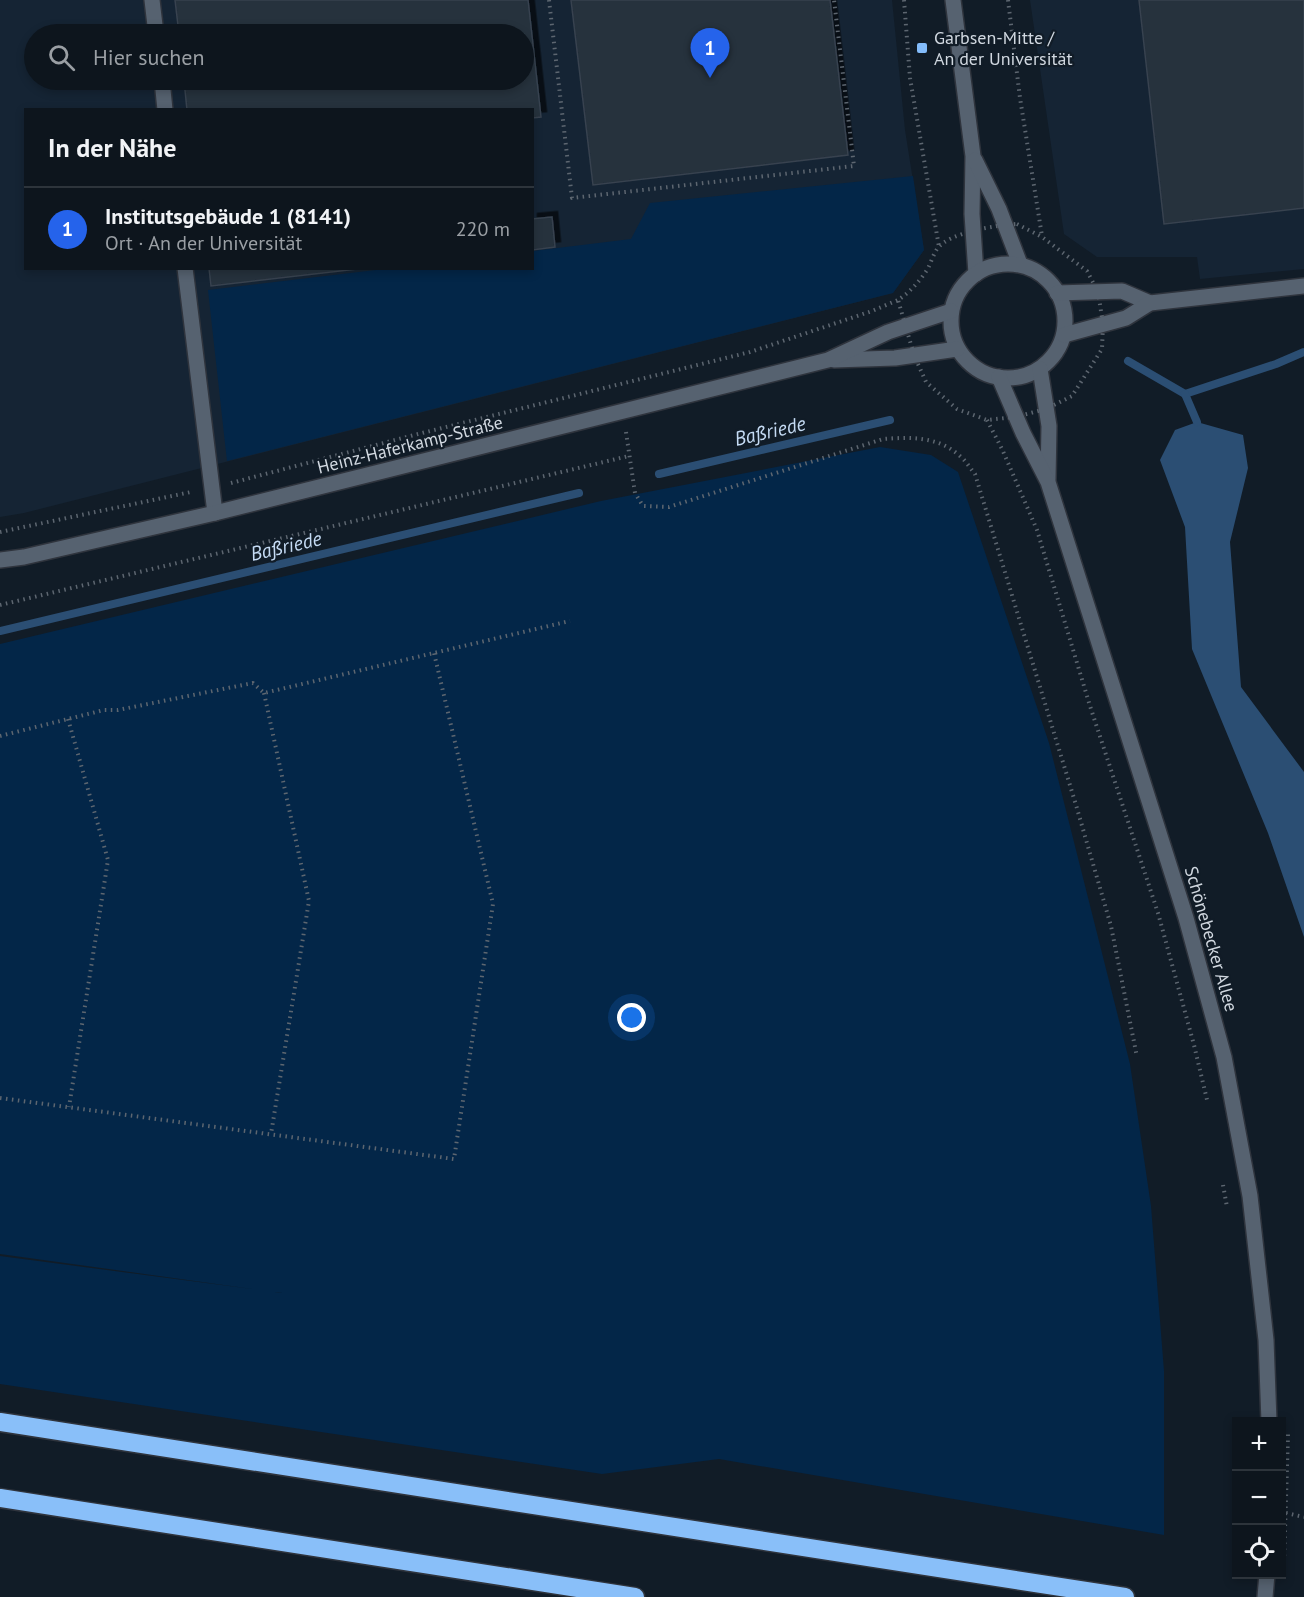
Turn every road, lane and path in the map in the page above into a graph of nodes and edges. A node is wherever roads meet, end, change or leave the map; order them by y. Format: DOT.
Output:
graph roads {
  1 [pos="152,0"];
  2 [pos="549,0"];
  3 [pos="834,0"];
  4 [pos="904,0"];
  5 [pos="954,0"];
  6 [pos="1008,0"];
  7 [pos="155,24"];
  8 [pos="163,90"];
  9 [pos="165,108"];
  10 [pos="973,156"];
  11 [pos="939,247"];
  12 [pos="1020,264"];
  13 [pos="185,270"];
  14 [pos="976,274"];
  15 [pos="1304,286"];
  16 [pos="1098,292"];
  17 [pos="1057,293"];
  18 [pos="898,300"];
  19 [pos="1150,303"];
  20 [pos="951,311"];
  21 [pos="1064,335"];
  22 [pos="957,349"];
  23 [pos="828,360"];
  24 [pos="1040,369"];
  25 [pos="999,377"];
  26 [pos="926,382"];
  27 [pos="624,412"];
  28 [pos="629,456"];
  29 [pos="1048,482"];
  30 [pos="212,488"];
  31 [pos="215,513"];
  32 [pos="0,532"];
  33 [pos="0,560"];
  34 [pos="0,605"];
  35 [pos="570,621"];
  36 [pos="434,653"];
  37 [pos="264,693"];
  38 [pos="68,719"];
  39 [pos="0,736"];
  40 [pos="1137,1057"];
  41 [pos="0,1098"];
  42 [pos="69,1107"];
  43 [pos="1209,1108"];
  44 [pos="271,1134"];
  45 [pos="1222,1180"];
  46 [pos="1228,1211"];
  47 [pos="1269,1417"];
  48 [pos="0,1422"];
  49 [pos="0,1498"];
  50 [pos="1286,1513"];
  51 [pos="1304,1517"];
  52 [pos="1267,1579"];
  53 [pos="635,1597"];
  54 [pos="1125,1597"];
  55 [pos="1265,1597"];
  1 -- 7 [label="street"];
  2 -- 3 [label="path"];
  4 -- 11 [label="path"];
  5 -- 10 [label="street"];
  6 -- 16 [label="path"];
  8 -- 9 [label="street"];
  10 -- 12 [label="street"];
  10 -- 14 [label="street"];
  12 -- 14 [label="street"];
  12 -- 17 [label="street"];
  13 -- 30 [label="street"];
  14 -- 20 [label="street"];
  15 -- 19 [label="street"];
  16 -- 17 [label="street"];
  16 -- 19 [label="street"];
  17 -- 21 [label="street"];
  18 -- 30 [label="path"];
  19 -- 21 [label="street"];
  20 -- 22 [label="street"];
  20 -- 23 [label="street, Heinz-Haferkamp-Straße"];
  21 -- 24 [label="street"];
  22 -- 23 [label="street, Heinz-Haferkamp-Straße"];
  22 -- 25 [label="street"];
  23 -- 27 [label="street, Heinz-Haferkamp-Straße"];
  24 -- 25 [label="street"];
  24 -- 29 [label="street, Schönebecker Allee"];
  25 -- 29 [label="street, Schönebecker Allee"];
  26 -- 43 [label="path"];
  27 -- 28 [label="path"];
  27 -- 31 [label="street, Heinz-Haferkamp-Straße"];
  28 -- 34 [label="path"];
  28 -- 40 [label="path"];
  29 -- 47 [label="street, Schönebecker Allee"];
  30 -- 31 [label="street"];
  30 -- 32 [label="path"];
  31 -- 33 [label="street, Heinz-Haferkamp-Straße"];
  35 -- 36 [label="path"];
  36 -- 37 [label="path"];
  36 -- 44 [label="path"];
  37 -- 38 [label="path"];
  37 -- 44 [label="path"];
  38 -- 39 [label="path"];
  38 -- 42 [label="path"];
  41 -- 42 [label="path"];
  42 -- 44 [label="path"];
  45 -- 46 [label="path"];
  48 -- 54 [label="highway"];
  49 -- 53 [label="highway"];
  50 -- 51 [label="path"];
  52 -- 55 [label="street"];
}
